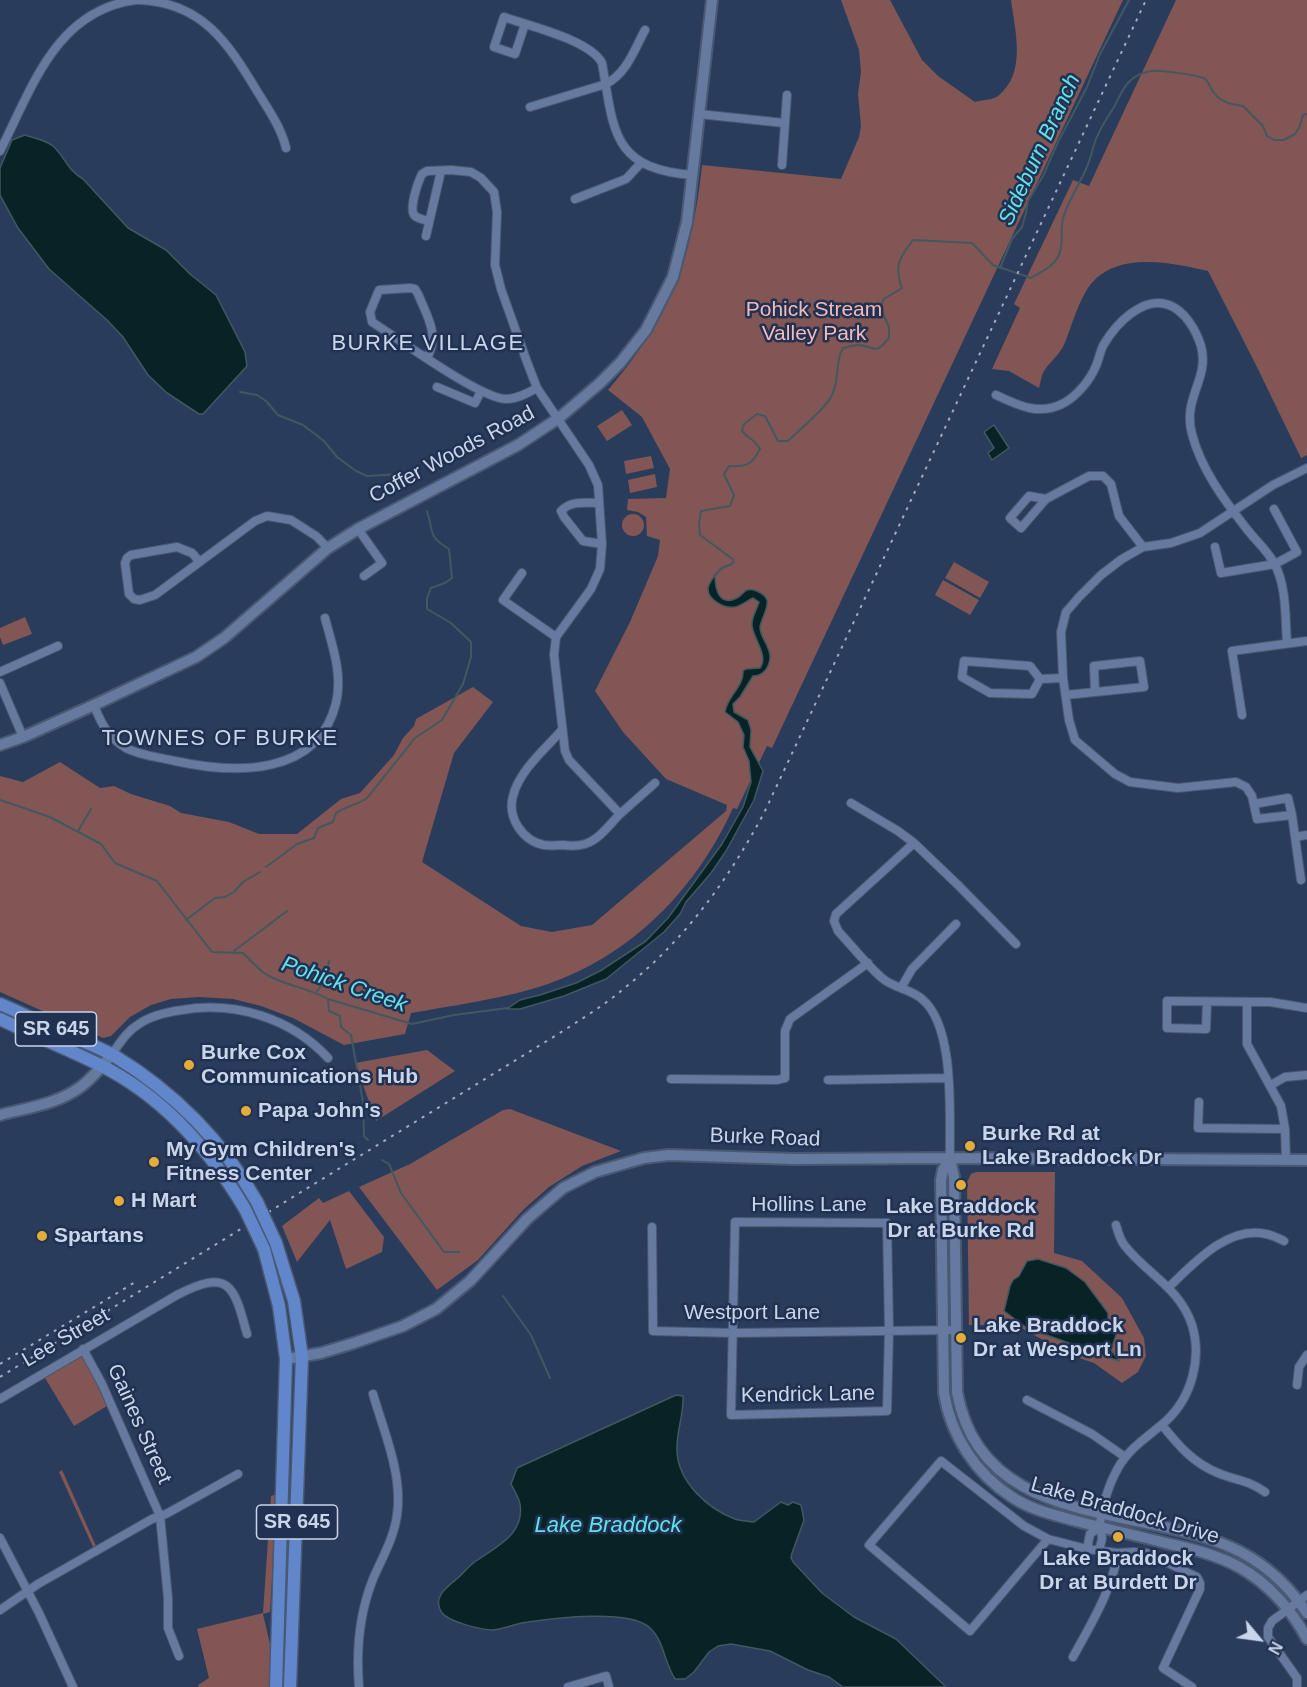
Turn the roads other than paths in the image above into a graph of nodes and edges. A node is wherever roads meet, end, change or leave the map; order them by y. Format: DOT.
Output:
graph roads {
  1 [pos="138,0"];
  2 [pos="712,0"];
  3 [pos="525,24"];
  4 [pos="645,30"];
  5 [pos="606,84"];
  6 [pos="787,95"];
  7 [pos="530,107"];
  8 [pos="699,114"];
  9 [pos="784,123"];
  10 [pos="286,148"];
  11 [pos="0,151"];
  12 [pos="641,163"];
  13 [pos="782,165"];
  14 [pos="441,171"];
  15 [pos="693,175"];
  16 [pos="575,199"];
  17 [pos="429,221"];
  18 [pos="426,236"];
  19 [pos="427,358"];
  20 [pos="437,387"];
  21 [pos="537,388"];
  22 [pos="481,391"];
  23 [pos="996,395"];
  24 [pos="559,418"];
  25 [pos="1307,468"];
  26 [pos="1046,500"];
  27 [pos="599,503"];
  28 [pos="1274,509"];
  29 [pos="1234,512"];
  30 [pos="358,529"];
  31 [pos="602,544"];
  32 [pos="1143,547"];
  33 [pos="328,548"];
  34 [pos="1215,548"];
  35 [pos="200,562"];
  36 [pos="1275,564"];
  37 [pos="522,573"];
  38 [pos="364,576"];
  39 [pos="325,618"];
  40 [pos="556,637"];
  41 [pos="1307,641"];
  42 [pos="1287,644"];
  43 [pos="58,646"];
  44 [pos="0,672"];
  45 [pos="1063,678"];
  46 [pos="1040,680"];
  47 [pos="0,683"];
  48 [pos="1095,692"];
  49 [pos="1066,695"];
  50 [pos="94,705"];
  51 [pos="1242,715"];
  52 [pos="562,730"];
  53 [pos="23,737"];
  54 [pos="0,745"];
  55 [pos="655,783"];
  56 [pos="851,803"];
  57 [pos="1254,804"];
  58 [pos="620,814"];
  59 [pos="1292,815"];
  60 [pos="1307,835"];
  61 [pos="1295,837"];
  62 [pos="914,843"];
  63 [pos="1301,880"];
  64 [pos="956,924"];
  65 [pos="1016,944"];
  66 [pos="868,963"];
  67 [pos="901,988"];
  68 [pos="1207,1002"];
  69 [pos="1247,1002"];
  70 [pos="0,1004"];
  71 [pos="1307,1008"];
  72 [pos="0,1019"];
  73 [pos="112,1054"];
  74 [pos="328,1058"];
  75 [pos="102,1066"];
  76 [pos="1307,1075"];
  77 [pos="948,1078"];
  78 [pos="671,1079"];
  79 [pos="828,1080"];
  80 [pos="1271,1085"];
  81 [pos="1199,1102"];
  82 [pos="0,1114"];
  83 [pos="1285,1129"];
  84 [pos="950,1158"];
  85 [pos="1307,1160"];
  86 [pos="1287,1161"];
  87 [pos="1116,1225"];
  88 [pos="652,1227"];
  89 [pos="1284,1240"];
  90 [pos="1169,1287"];
  91 [pos="889,1330"];
  92 [pos="943,1330"];
  93 [pos="956,1330"];
  94 [pos="733,1332"];
  95 [pos="247,1334"];
  96 [pos="83,1349"];
  97 [pos="1307,1355"];
  98 [pos="303,1357"];
  99 [pos="286,1359"];
  100 [pos="1297,1385"];
  101 [pos="374,1394"];
  102 [pos="0,1398"];
  103 [pos="1027,1400"];
  104 [pos="1162,1425"];
  105 [pos="1125,1457"];
  106 [pos="238,1474"];
  107 [pos="1265,1492"];
  108 [pos="1102,1513"];
  109 [pos="160,1516"];
  110 [pos="1099,1527"];
  111 [pos="0,1538"];
  112 [pos="1048,1539"];
  113 [pos="1087,1549"];
  114 [pos="1099,1550"];
  115 [pos="1118,1553"];
  116 [pos="27,1592"];
  117 [pos="1303,1598"];
  118 [pos="1288,1609"];
  119 [pos="0,1610"];
  120 [pos="1307,1613"];
  121 [pos="1307,1639"];
  122 [pos="179,1656"];
  123 [pos="1073,1657"];
  124 [pos="73,1687"];
  125 [pos="276,1687"];
  126 [pos="290,1687"];
  127 [pos="359,1687"];
  128 [pos="567,1687"];
  129 [pos="609,1687"];
  130 [pos="1192,1687"];
  131 [pos="1297,1687"];
  1 -- 10 [label="street"];
  1 -- 11 [label="street"];
  2 -- 8 [label="street, Coffer Woods Road"];
  3 -- 3 [label="street"];
  3 -- 5 [label="street"];
  4 -- 5 [label="street"];
  5 -- 7 [label="street"];
  5 -- 12 [label="street"];
  6 -- 9 [label="street"];
  8 -- 9 [label="street"];
  8 -- 15 [label="street, Coffer Woods Road"];
  9 -- 13 [label="street"];
  12 -- 15 [label="street"];
  12 -- 16 [label="street"];
  14 -- 17 [label="street"];
  14 -- 17 [label="street"];
  14 -- 21 [label="street"];
  15 -- 24 [label="street, Coffer Woods Road"];
  17 -- 18 [label="street"];
  19 -- 19 [label="street"];
  19 -- 22 [label="street"];
  20 -- 22 [label="street"];
  21 -- 22 [label="street"];
  21 -- 24 [label="street"];
  23 -- 29 [label="street"];
  24 -- 27 [label="street"];
  24 -- 30 [label="street, Coffer Woods Road"];
  25 -- 29 [label="street"];
  26 -- 26 [label="street"];
  26 -- 32 [label="street"];
  27 -- 31 [label="street"];
  27 -- 31 [label="street"];
  28 -- 36 [label="street"];
  29 -- 32 [label="street"];
  29 -- 36 [label="street"];
  30 -- 33 [label="street, Coffer Woods Road"];
  30 -- 38 [label="street"];
  31 -- 40 [label="street"];
  32 -- 45 [label="street"];
  33 -- 35 [label="street"];
  33 -- 50 [label="street, Coffer Woods Road"];
  34 -- 36 [label="street"];
  35 -- 35 [label="street"];
  36 -- 42 [label="street"];
  37 -- 40 [label="street"];
  39 -- 50 [label="street"];
  40 -- 52 [label="street"];
  41 -- 42 [label="street"];
  42 -- 51 [label="street"];
  43 -- 44 [label="street"];
  45 -- 46 [label="street"];
  45 -- 49 [label="street"];
  46 -- 46 [label="street"];
  47 -- 53 [label="street"];
  48 -- 48 [label="street"];
  48 -- 49 [label="street"];
  49 -- 57 [label="street"];
  50 -- 53 [label="street, Coffer Woods Road"];
  52 -- 58 [label="street"];
  52 -- 58 [label="street"];
  53 -- 54 [label="street, Coffer Woods Road"];
  55 -- 58 [label="street"];
  56 -- 62 [label="street"];
  57 -- 59 [label="street"];
  57 -- 59 [label="street"];
  59 -- 61 [label="street"];
  60 -- 61 [label="street"];
  61 -- 63 [label="street"];
  62 -- 65 [label="street"];
  62 -- 66 [label="street, Lake Braddock Drive"];
  64 -- 67 [label="street"];
  66 -- 67 [label="street, Lake Braddock Drive"];
  66 -- 78 [label="street"];
  67 -- 77 [label="street, Lake Braddock Drive"];
  68 -- 68 [label="street"];
  68 -- 69 [label="street"];
  69 -- 71 [label="street"];
  69 -- 80 [label="street"];
  70 -- 73 [label="main road, SR 645"];
  72 -- 75 [label="main road, SR 645"];
  73 -- 74 [label="street"];
  73 -- 75 [label="street"];
  73 -- 98 [label="main road, SR 645, bridge"];
  75 -- 82 [label="street"];
  75 -- 99 [label="main road, SR 645, bridge"];
  76 -- 80 [label="street"];
  77 -- 79 [label="street"];
  77 -- 84 [label="street, Lake Braddock Drive"];
  80 -- 83 [label="street"];
  81 -- 83 [label="street"];
  83 -- 86 [label="street"];
  84 -- 86 [label="street, Burke Road"];
  84 -- 92 [label="street, Lake Braddock Drive"];
  84 -- 93 [label="street, Lake Braddock Drive"];
  84 -- 98 [label="street, Burke Road"];
  85 -- 86 [label="street, Burke Road"];
  87 -- 90 [label="street"];
  88 -- 94 [label="street, Westport Lane"];
  89 -- 90 [label="street"];
  90 -- 104 [label="street"];
  91 -- 92 [label="street, Westport Lane"];
  91 -- 94 [label="street, Westport Lane"];
  91 -- 94 [label="street, Kendrick Lane"];
  91 -- 94 [label="street, Hollins Lane"];
  92 -- 93 [label="street, Westport Lane"];
  92 -- 110 [label="street, Lake Braddock Drive"];
  93 -- 108 [label="street, Lake Braddock Drive"];
  95 -- 96 [label="street, Lee Street"];
  96 -- 102 [label="street, Lee Street"];
  96 -- 109 [label="street, Gaines Street"];
  97 -- 100 [label="street"];
  98 -- 99 [label="street, Burke Road"];
  98 -- 126 [label="main road, SR 645"];
  99 -- 125 [label="main road, SR 645"];
  101 -- 127 [label="street"];
  103 -- 105 [label="street"];
  104 -- 105 [label="street"];
  104 -- 107 [label="street"];
  105 -- 108 [label="street"];
  106 -- 109 [label="street, Gaines Street"];
  108 -- 110 [label="street"];
  108 -- 117 [label="street, Lake Braddock Drive"];
  109 -- 116 [label="street"];
  109 -- 122 [label="street, Gaines Street"];
  110 -- 113 [label="street"];
  110 -- 114 [label="street"];
  110 -- 118 [label="street, Lake Braddock Drive"];
  111 -- 116 [label="street"];
  112 -- 112 [label="street"];
  112 -- 113 [label="street"];
  113 -- 114 [label="street"];
  114 -- 115 [label="street"];
  115 -- 123 [label="street"];
  115 -- 130 [label="street"];
  116 -- 119 [label="street"];
  116 -- 124 [label="street"];
  117 -- 118 [label="street"];
  117 -- 120 [label="street, Lake Braddock Drive"];
  118 -- 121 [label="street, Lake Braddock Drive"];
  118 -- 131 [label="street"];
  128 -- 129 [label="street"];
}
